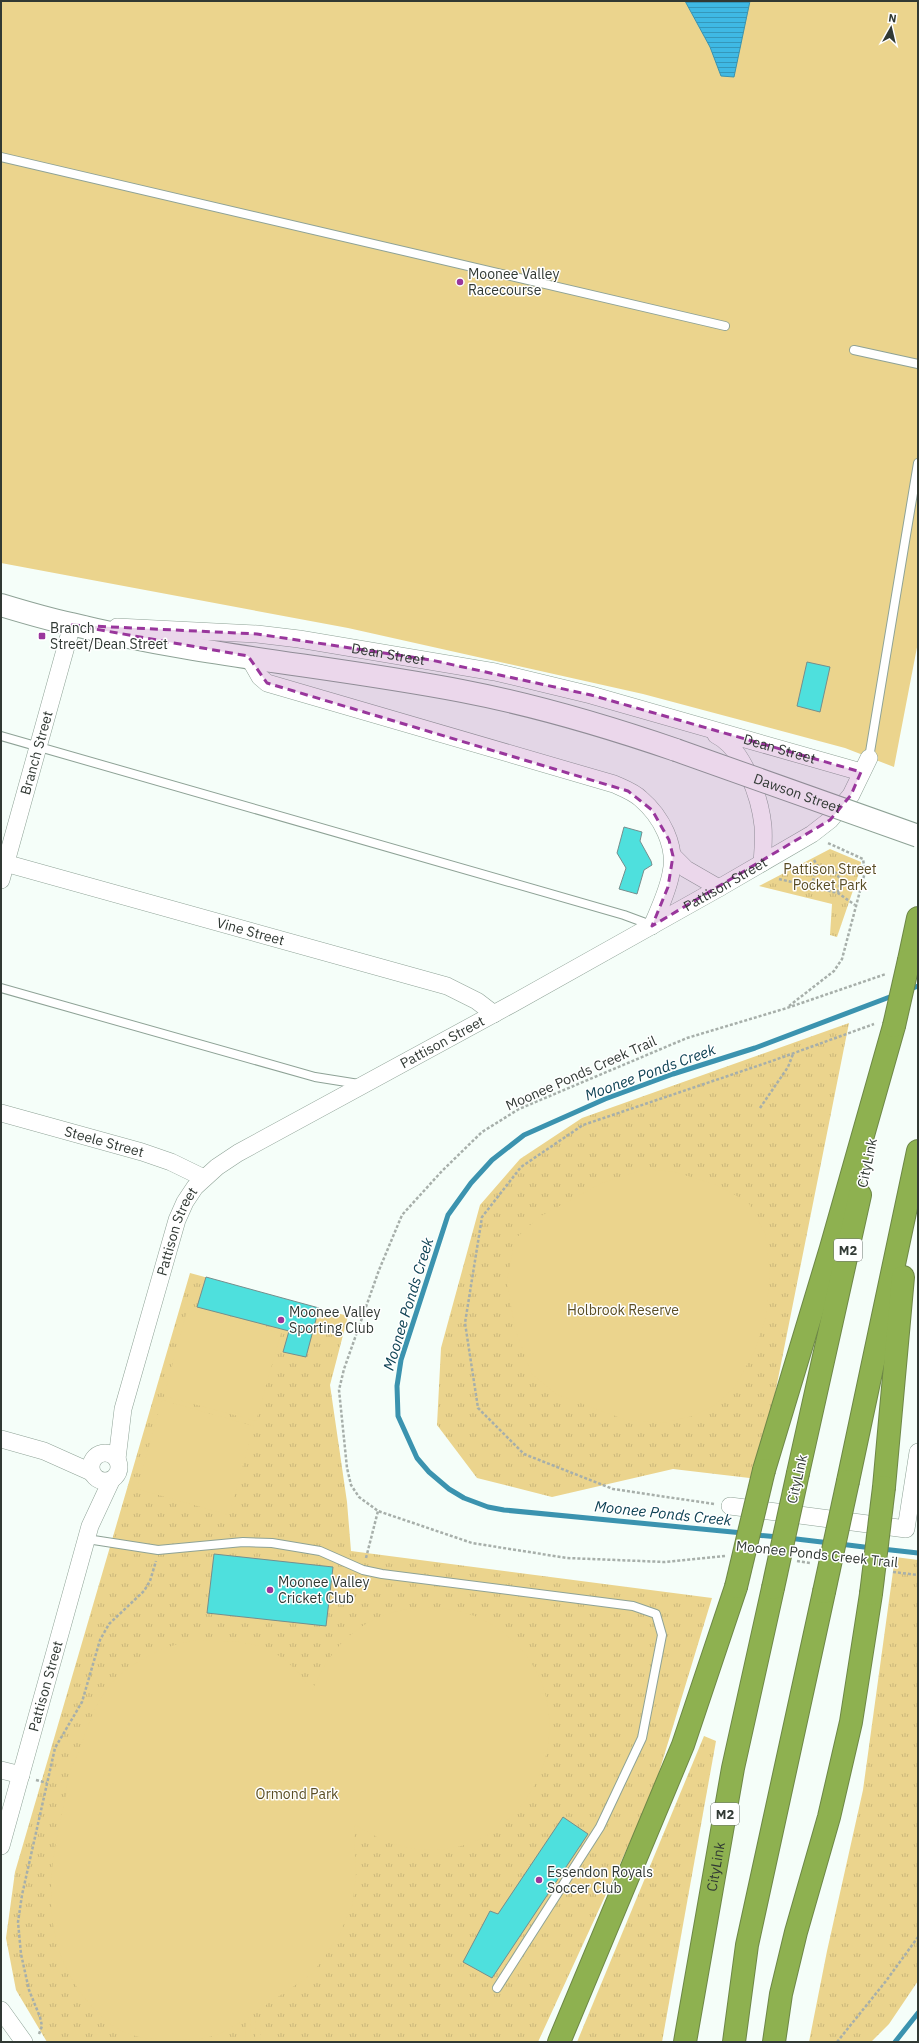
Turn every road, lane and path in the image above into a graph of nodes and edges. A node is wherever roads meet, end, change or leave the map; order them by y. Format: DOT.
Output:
graph roads {
  1 [pos="1,157"];
  2 [pos="725,326"];
  3 [pos="854,350"];
  4 [pos="918,364"];
  5 [pos="918,463"];
  6 [pos="1,605"];
  7 [pos="72,625"];
  8 [pos="248,656"];
  9 [pos="698,726"];
  10 [pos="1,736"];
  11 [pos="39,746"];
  12 [pos="676,750"];
  13 [pos="865,765"];
  14 [pos="812,834"];
  15 [pos="918,836"];
  16 [pos="672,856"];
  17 [pos="814,860"];
  18 [pos="3,862"];
  19 [pos="762,863"];
  20 [pos="820,870"];
  21 [pos="779,879"];
  22 [pos="1,880"];
  23 [pos="812,886"];
  24 [pos="719,888"];
  25 [pos="838,893"];
  26 [pos="855,905"];
  27 [pos="918,918"];
  28 [pos="652,926"];
  29 [pos="890,972"];
  30 [pos="1,988"];
  31 [pos="787,1008"];
  32 [pos="494,1014"];
  33 [pos="888,1024"];
  34 [pos="793,1053"];
  35 [pos="363,1085"];
  36 [pos="760,1108"];
  37 [pos="1,1113"];
  38 [pos="918,1151"];
  39 [pos="912,1176"];
  40 [pos="204,1178"];
  41 [pos="1,1439"];
  42 [pos="918,1452"];
  43 [pos="100,1463"];
  44 [pos="730,1506"];
  45 [pos="378,1511"];
  46 [pos="89,1532"];
  47 [pos="158,1550"];
  48 [pos="730,1555"];
  49 [pos="792,1561"];
  50 [pos="815,1563"];
  51 [pos="363,1570"];
  52 [pos="885,1571"];
  53 [pos="918,1575"];
  54 [pos="1,1770"];
  55 [pos="21,1775"];
  56 [pos="1,1846"];
  57 [pos="918,1937"];
  58 [pos="497,1988"];
  59 [pos="1,2010"];
  60 [pos="30,2039"];
  61 [pos="559,2042"];
  62 [pos="685,2042"];
  63 [pos="734,2042"];
  64 [pos="774,2042"];
  65 [pos="837,2042"];
  1 -- 2 [label="lane"];
  3 -- 4 [label="lane"];
  5 -- 13 [label="lane"];
  6 -- 7 [label="street, Dean Street"];
  7 -- 8 [label="street, Dean Street"];
  7 -- 9 [label="street, Dean Street"];
  7 -- 11 [label="street, Branch Street"];
  8 -- 12 [label="street, Dean Street"];
  8 -- 16 [label="street"];
  9 -- 13 [label="street, Dean Street"];
  9 -- 19 [label="street, Dean Street"];
  10 -- 11 [label="lane"];
  11 -- 18 [label="street, Branch Street"];
  11 -- 28 [label="lane"];
  12 -- 15 [label="street, Dawson Street, bridge"];
  13 -- 14 [label="street, Pattison Street"];
  14 -- 19 [label="street, Pattison Street"];
  14 -- 26 [label="path"];
  16 -- 24 [label="street"];
  16 -- 28 [label="street"];
  17 -- 20 [label="path"];
  18 -- 22 [label="street, Branch Street"];
  18 -- 32 [label="street, Vine Street"];
  19 -- 24 [label="street, Pattison Street"];
  20 -- 23 [label="path"];
  20 -- 25 [label="path"];
  21 -- 23 [label="path"];
  23 -- 25 [label="path"];
  24 -- 28 [label="street, Pattison Street"];
  25 -- 26 [label="path"];
  26 -- 31 [label="path"];
  27 -- 33 [label="highway, CityLink / M2, bridge"];
  28 -- 32 [label="street, Pattison Street"];
  29 -- 31 [label="path, Moonee Ponds Creek Trail"];
  30 -- 35 [label="lane"];
  31 -- 45 [label="path, Moonee Ponds Creek Trail"];
  32 -- 35 [label="street, Pattison Street"];
  33 -- 34 [label="path"];
  33 -- 61 [label="highway, bridge"];
  33 -- 62 [label="highway, CityLink / M2, bridge"];
  34 -- 36 [label="path"];
  34 -- 44 [label="path"];
  35 -- 40 [label="street, Pattison Street"];
  37 -- 40 [label="street, Steele Street"];
  38 -- 39 [label="highway"];
  39 -- 63 [label="highway, bridge"];
  39 -- 64 [label="highway, bridge"];
  40 -- 43 [label="street, Pattison Street"];
  41 -- 43 [label="street"];
  42 -- 44 [label="street"];
  43 -- 46 [label="street, Pattison Street"];
  43 -- 46 [label="street, Pattison Street"];
  45 -- 48 [label="path, Moonee Ponds Creek Trail"];
  45 -- 51 [label="path"];
  46 -- 47 [label="lane"];
  46 -- 55 [label="street, Pattison Street"];
  47 -- 51 [label="lane"];
  47 -- 60 [label="path"];
  49 -- 50 [label="path, Moonee Ponds Creek Trail"];
  51 -- 58 [label="lane"];
  52 -- 53 [label="path, Moonee Ponds Creek Trail"];
  54 -- 55 [label="street"];
  55 -- 56 [label="street, Pattison Street"];
  57 -- 65 [label="path"];
  59 -- 60 [label="street"];
}
